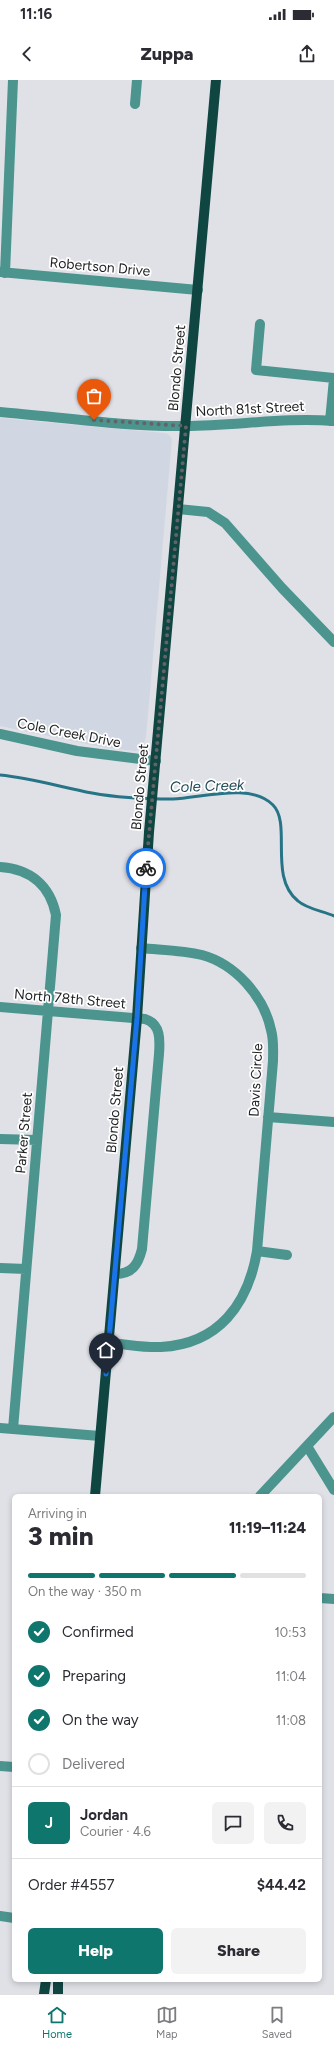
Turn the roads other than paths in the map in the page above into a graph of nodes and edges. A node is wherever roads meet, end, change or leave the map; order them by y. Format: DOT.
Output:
graph roads {
  1 [pos="13,80"];
  2 [pos="137,80"];
  3 [pos="216,80"];
  4 [pos="135,104"];
  5 [pos="3,272"];
  6 [pos="198,290"];
  7 [pos="260,324"];
  8 [pos="334,378"];
  9 [pos="0,412"];
  10 [pos="332,421"];
  11 [pos="186,426"];
  12 [pos="178,508"];
  13 [pos="334,642"];
  14 [pos="0,734"];
  15 [pos="156,762"];
  16 [pos="2,867"];
  17 [pos="141,948"];
  18 [pos="0,1007"];
  19 [pos="49,1011"];
  20 [pos="137,1018"];
  21 [pos="268,1117"];
  22 [pos="334,1122"];
  23 [pos="0,1139"];
  24 [pos="37,1140"];
  25 [pos="257,1251"];
  26 [pos="287,1254"];
  27 [pos="0,1268"];
  28 [pos="26,1269"];
  29 [pos="115,1274"];
  30 [pos="109,1343"];
  31 [pos="334,1417"];
  32 [pos="0,1428"];
  33 [pos="13,1429"];
  34 [pos="100,1436"];
  35 [pos="307,1446"];
  36 [pos="334,1490"];
  37 [pos="95,1494"];
  38 [pos="262,1494"];
  39 [pos="322,1598"];
  40 [pos="334,1599"];
  41 [pos="0,1766"];
  42 [pos="12,1767"];
  43 [pos="0,1916"];
  44 [pos="12,1918"];
  45 [pos="46,1982"];
  46 [pos="58,1982"];
  47 [pos="44,1994"];
  48 [pos="58,1994"];
  1 -- 5 [label="street"];
  2 -- 4 [label="street"];
  3 -- 6 [label="main road, Blondo Street"];
  5 -- 6 [label="street, Robertson Drive"];
  6 -- 11 [label="main road, Blondo Street"];
  7 -- 8 [label="street"];
  8 -- 10 [label="street"];
  9 -- 11 [label="street, North 81st Street"];
  10 -- 11 [label="street, North 81st Street"];
  11 -- 12 [label="main road, Blondo Street"];
  12 -- 13 [label="street"];
  12 -- 15 [label="main road, Blondo Street"];
  14 -- 15 [label="street, Cole Creek Drive"];
  15 -- 17 [label="main road, Blondo Street"];
  16 -- 19 [label="street, Parker Street"];
  17 -- 20 [label="main road, Blondo Street"];
  17 -- 21 [label="street, Davis Circle"];
  18 -- 19 [label="street, North 78th Street"];
  19 -- 20 [label="street, North 78th Street"];
  19 -- 24 [label="street, Parker Street"];
  20 -- 29 [label="main road, Blondo Street"];
  20 -- 29 [label="street, North 78th Street"];
  21 -- 22 [label="street"];
  21 -- 25 [label="street, Davis Circle"];
  23 -- 24 [label="street"];
  24 -- 28 [label="street, Parker Street"];
  25 -- 26 [label="street"];
  25 -- 30 [label="street, Davis Circle"];
  27 -- 28 [label="street"];
  28 -- 33 [label="street, Parker Street"];
  29 -- 30 [label="main road, Blondo Street"];
  30 -- 34 [label="main road, Blondo Street"];
  31 -- 35 [label="street"];
  32 -- 33 [label="street"];
  33 -- 34 [label="street"];
  34 -- 37 [label="main road, Blondo Street"];
  35 -- 36 [label="street"];
  35 -- 38 [label="street"];
  39 -- 40 [label="street"];
  41 -- 42 [label="street"];
  43 -- 44 [label="street"];
  45 -- 47 [label="main road"];
  46 -- 48 [label="main road"];
}
